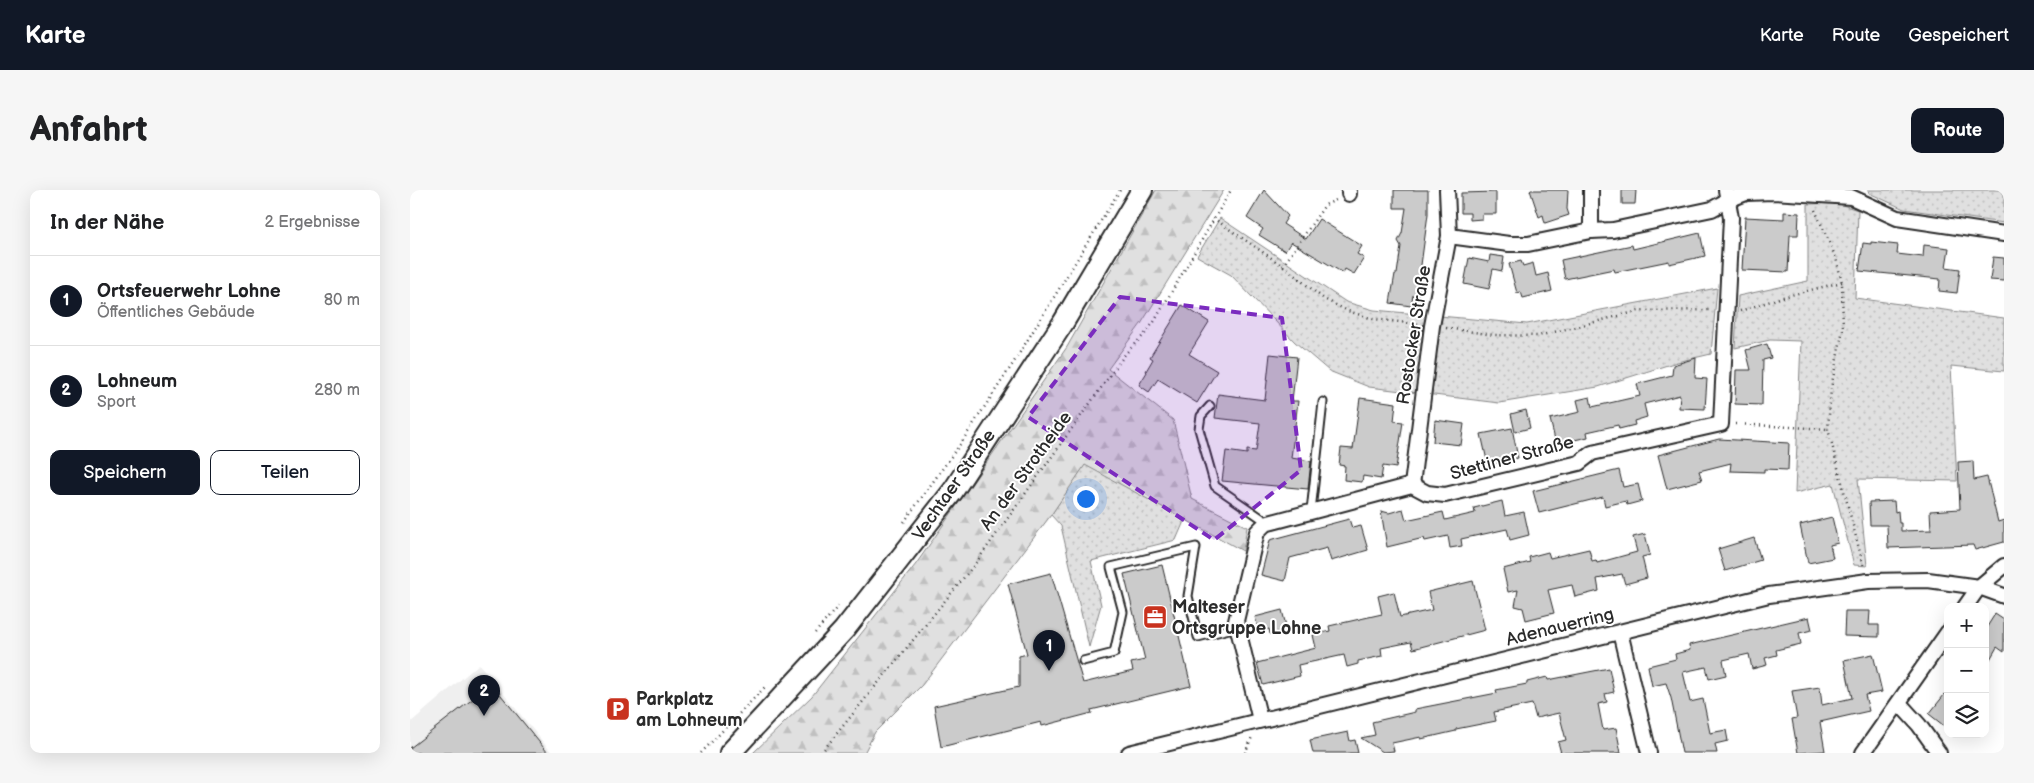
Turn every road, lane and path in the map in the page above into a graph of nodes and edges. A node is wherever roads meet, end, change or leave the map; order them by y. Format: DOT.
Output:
graph roads {
  1 [pos="1120,190"];
  2 [pos="1142,190"];
  3 [pos="1232,190"];
  4 [pos="1447,190"];
  5 [pos="1591,190"];
  6 [pos="1349,192"];
  7 [pos="1808,194"];
  8 [pos="1727,195"];
  9 [pos="1213,218"];
  10 [pos="1591,231"];
  11 [pos="2004,234"];
  12 [pos="1449,236"];
  13 [pos="1283,266"];
  14 [pos="1842,282"];
  15 [pos="1725,310"];
  16 [pos="1432,326"];
  17 [pos="1322,402"];
  18 [pos="1210,406"];
  19 [pos="1721,424"];
  20 [pos="1828,429"];
  21 [pos="1412,485"];
  22 [pos="1311,511"];
  23 [pos="1269,523"];
  24 [pos="901,527"];
  25 [pos="2004,566"];
  26 [pos="1868,581"];
  27 [pos="1979,587"];
  28 [pos="2004,596"];
  29 [pos="843,601"];
  30 [pos="1968,603"];
  31 [pos="1237,627"];
  32 [pos="1620,632"];
  33 [pos="812,637"];
  34 [pos="1944,638"];
  35 [pos="1083,661"];
  36 [pos="769,683"];
  37 [pos="1899,703"];
  38 [pos="1260,720"];
  39 [pos="700,753"];
  40 [pos="730,753"];
  41 [pos="821,753"];
  42 [pos="1129,753"];
  43 [pos="1649,753"];
  44 [pos="1863,753"];
  45 [pos="1940,753"];
  1 -- 24 [label="path"];
  2 -- 40 [label="main road, Vechtaer Straße"];
  3 -- 9 [label="path, An der Strotheide"];
  4 -- 12 [label="street, Rostocker Straße"];
  5 -- 10 [label="street"];
  6 -- 13 [label="path"];
  7 -- 8 [label="street"];
  7 -- 11 [label="street"];
  7 -- 14 [label="path"];
  8 -- 10 [label="street"];
  8 -- 15 [label="street"];
  9 -- 13 [label="path"];
  9 -- 41 [label="path, An der Strotheide"];
  10 -- 12 [label="street"];
  12 -- 16 [label="street, Rostocker Straße"];
  13 -- 16 [label="path"];
  14 -- 15 [label="path"];
  14 -- 20 [label="path"];
  15 -- 16 [label="path"];
  15 -- 19 [label="street"];
  16 -- 21 [label="street, Rostocker Straße"];
  17 -- 22 [label="lane"];
  18 -- 23 [label="lane"];
  19 -- 20 [label="path"];
  19 -- 21 [label="street, Stettiner Straße"];
  20 -- 26 [label="path"];
  21 -- 22 [label="street"];
  22 -- 23 [label="street"];
  23 -- 31 [label="street"];
  25 -- 27 [label="street"];
  26 -- 27 [label="street, Adenauerring"];
  26 -- 32 [label="street, Adenauerring"];
  27 -- 28 [label="street, Adenauerring"];
  27 -- 30 [label="street"];
  29 -- 33 [label="path"];
  31 -- 35 [label="lane"];
  31 -- 38 [label="street"];
  32 -- 38 [label="street, Adenauerring"];
  32 -- 43 [label="street"];
  34 -- 37 [label="street"];
  36 -- 39 [label="path"];
  37 -- 44 [label="street"];
  37 -- 45 [label="street"];
  38 -- 42 [label="street, Adenauerring"];
}
